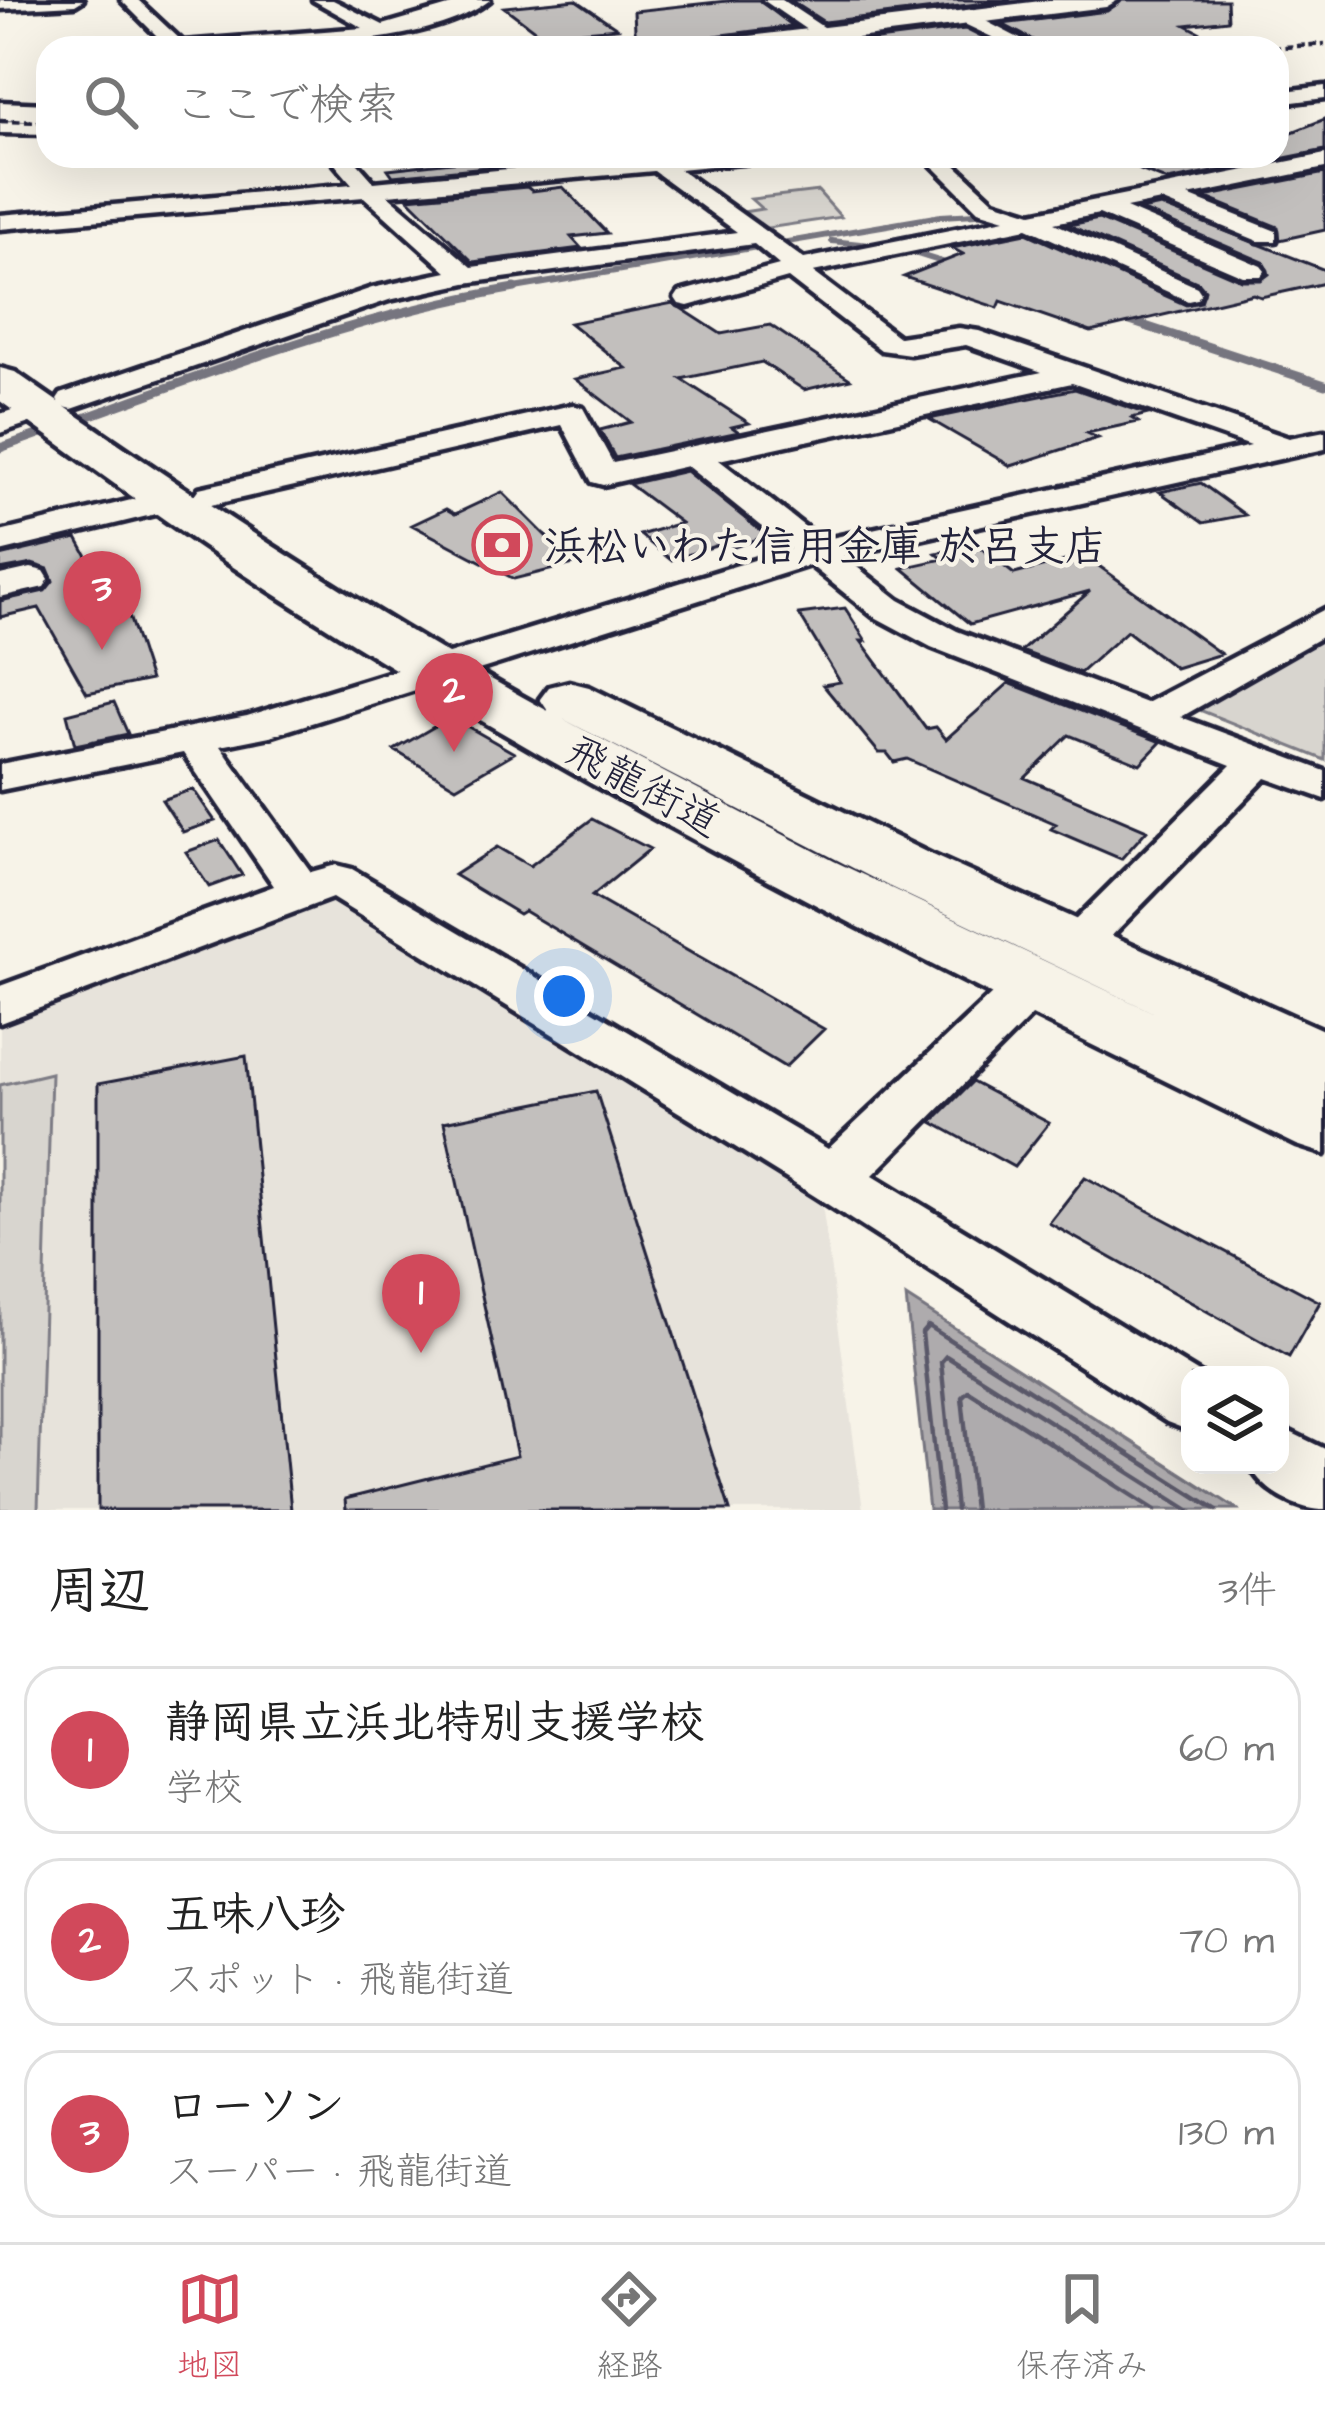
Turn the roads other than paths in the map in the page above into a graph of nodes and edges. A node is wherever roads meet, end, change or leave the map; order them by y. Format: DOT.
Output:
graph roads {
  1 [pos="75,0"];
  2 [pos="129,0"];
  3 [pos="321,0"];
  4 [pos="482,0"];
  5 [pos="771,0"];
  6 [pos="1106,0"];
  7 [pos="1056,2"];
  8 [pos="0,4"];
  9 [pos="964,17"];
  10 [pos="379,30"];
  11 [pos="826,34"];
  12 [pos="167,36"];
  13 [pos="313,36"];
  14 [pos="391,36"];
  15 [pos="814,36"];
  16 [pos="1004,36"];
  17 [pos="1325,92"];
  18 [pos="1289,96"];
  19 [pos="0,111"];
  20 [pos="36,112"];
  21 [pos="0,127"];
  22 [pos="36,128"];
  23 [pos="1325,160"];
  24 [pos="1289,161"];
  25 [pos="289,168"];
  26 [pos="350,168"];
  27 [pos="571,168"];
  28 [pos="664,168"];
  29 [pos="946,168"];
  30 [pos="1257,168"];
  31 [pos="1289,168"];
  32 [pos="1228,178"];
  33 [pos="1325,182"];
  34 [pos="367,188"];
  35 [pos="1146,193"];
  36 [pos="306,194"];
  37 [pos="1272,196"];
  38 [pos="1099,205"];
  39 [pos="1028,216"];
  40 [pos="0,223"];
  41 [pos="1268,236"];
  42 [pos="773,249"];
  43 [pos="466,275"];
  44 [pos="1158,279"];
  45 [pos="1188,293"];
  46 [pos="688,298"];
  47 [pos="0,344"];
  48 [pos="1073,374"];
  49 [pos="0,381"];
  50 [pos="60,416"];
  51 [pos="1325,440"];
  52 [pos="1288,449"];
  53 [pos="694,456"];
  54 [pos="188,498"];
  55 [pos="0,542"];
  56 [pos="816,552"];
  57 [pos="1325,620"];
  58 [pos="457,663"];
  59 [pos="1149,718"];
  60 [pos="195,740"];
  61 [pos="1258,761"];
  62 [pos="0,777"];
  63 [pos="1325,786"];
  64 [pos="302,893"];
  65 [pos="1051,967"];
  66 [pos="0,1005"];
  67 [pos="1325,1062"];
  68 [pos="1325,1124"];
  69 [pos="833,1179"];
  70 [pos="1181,1396"];
  71 [pos="1289,1464"];
  72 [pos="1325,1486"];
  1 -- 8 [label="street"];
  2 -- 12 [label="street"];
  3 -- 10 [label="street"];
  4 -- 10 [label="street"];
  5 -- 11 [label="street"];
  6 -- 7 [label="highway"];
  7 -- 9 [label="highway"];
  9 -- 11 [label="highway"];
  9 -- 16 [label="street"];
  10 -- 13 [label="street"];
  10 -- 14 [label="street"];
  11 -- 15 [label="highway"];
  17 -- 18 [label="street"];
  19 -- 20 [label="highway"];
  21 -- 22 [label="street"];
  23 -- 24 [label="street"];
  25 -- 36 [label="street"];
  26 -- 34 [label="street"];
  27 -- 34 [label="street"];
  28 -- 42 [label="street"];
  29 -- 39 [label="street"];
  30 -- 32 [label="street"];
  31 -- 33 [label="street"];
  32 -- 35 [label="street"];
  32 -- 37 [label="street"];
  34 -- 36 [label="street"];
  34 -- 43 [label="street"];
  35 -- 38 [label="street"];
  35 -- 41 [label="street"];
  36 -- 40 [label="street"];
  38 -- 39 [label="street"];
  38 -- 44 [label="street"];
  39 -- 42 [label="street"];
  39 -- 44 [label="street"];
  42 -- 43 [label="street"];
  42 -- 46 [label="street"];
  42 -- 48 [label="street"];
  43 -- 50 [label="street"];
  44 -- 45 [label="street"];
  47 -- 50 [label="highway, 飛龍街道"];
  48 -- 52 [label="street"];
  48 -- 53 [label="street"];
  49 -- 50 [label="highway, 飛龍街道"];
  50 -- 54 [label="highway, 飛龍街道"];
  51 -- 52 [label="street"];
  52 -- 56 [label="street"];
  53 -- 54 [label="street"];
  53 -- 56 [label="street"];
  54 -- 55 [label="street"];
  54 -- 58 [label="highway, 飛龍街道"];
  56 -- 58 [label="street"];
  56 -- 59 [label="street"];
  57 -- 59 [label="street"];
  58 -- 60 [label="street"];
  58 -- 65 [label="highway, 飛龍街道"];
  59 -- 61 [label="street"];
  60 -- 62 [label="street"];
  60 -- 64 [label="street"];
  61 -- 63 [label="street"];
  61 -- 65 [label="street"];
  64 -- 66 [label="street"];
  64 -- 69 [label="street"];
  65 -- 67 [label="highway, 飛龍街道"];
  65 -- 68 [label="highway, 飛龍街道"];
  65 -- 69 [label="street"];
  69 -- 70 [label="street"];
  71 -- 72 [label="street"];
}
